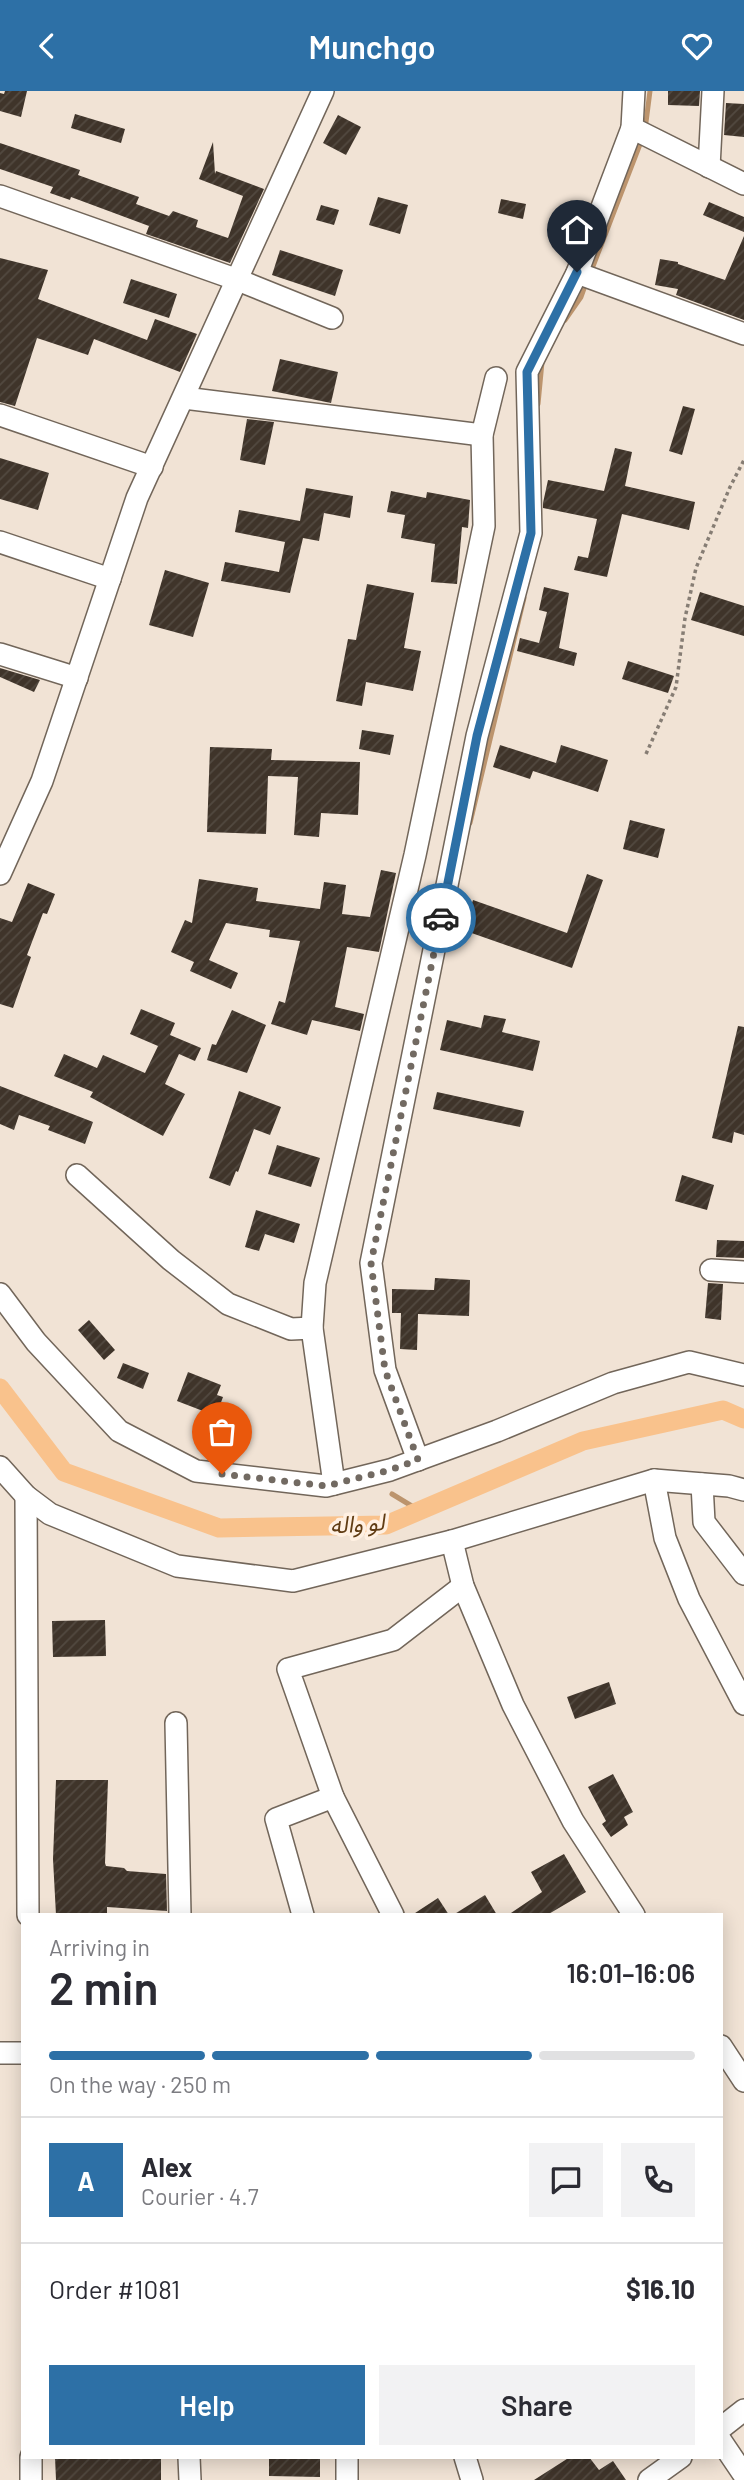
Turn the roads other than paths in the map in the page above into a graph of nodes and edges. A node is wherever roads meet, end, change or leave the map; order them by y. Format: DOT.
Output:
graph roads {
  1 [pos="323,91"];
  2 [pos="634,91"];
  3 [pos="713,91"];
  4 [pos="632,128"];
  5 [pos="709,167"];
  6 [pos="744,184"];
  7 [pos="0,196"];
  8 [pos="577,272"];
  9 [pos="238,280"];
  10 [pos="332,318"];
  11 [pos="744,334"];
  12 [pos="496,378"];
  13 [pos="184,398"];
  14 [pos="0,415"];
  15 [pos="481,435"];
  16 [pos="152,467"];
  17 [pos="0,542"];
  18 [pos="110,579"];
  19 [pos="0,655"];
  20 [pos="77,678"];
  21 [pos="0,874"];
  22 [pos="77,1175"];
  23 [pos="710,1270"];
  24 [pos="744,1272"];
  25 [pos="0,1294"];
  26 [pos="312,1328"];
  27 [pos="744,1375"];
  28 [pos="418,1460"];
  29 [pos="0,1467"];
  30 [pos="654,1480"];
  31 [pos="334,1484"];
  32 [pos="702,1484"];
  33 [pos="744,1490"];
  34 [pos="26,1496"];
  35 [pos="452,1541"];
  36 [pos="744,1574"];
  37 [pos="463,1586"];
  38 [pos="744,1704"];
  39 [pos="176,1723"];
  40 [pos="333,1797"];
  41 [pos="28,1913"];
  42 [pos="180,1913"];
  43 [pos="302,1913"];
  44 [pos="392,1913"];
  45 [pos="633,1913"];
  46 [pos="723,2049"];
  47 [pos="0,2053"];
  48 [pos="21,2053"];
  49 [pos="744,2081"];
  50 [pos="744,2410"];
  51 [pos="723,2426"];
  52 [pos="723,2444"];
  53 [pos="31,2459"];
  54 [pos="189,2459"];
  55 [pos="348,2459"];
  56 [pos="466,2459"];
  57 [pos="678,2459"];
  58 [pos="744,2475"];
  59 [pos="31,2480"];
  60 [pos="190,2480"];
  61 [pos="348,2480"];
  62 [pos="472,2480"];
  63 [pos="649,2480"];
  1 -- 9 [label="street"];
  2 -- 4 [label="street"];
  3 -- 5 [label="street"];
  4 -- 5 [label="street"];
  4 -- 8 [label="street"];
  5 -- 6 [label="street"];
  7 -- 9 [label="street"];
  8 -- 11 [label="street"];
  8 -- 28 [label="street"];
  9 -- 10 [label="street"];
  9 -- 13 [label="street"];
  12 -- 15 [label="street"];
  13 -- 15 [label="street"];
  13 -- 16 [label="street"];
  14 -- 16 [label="street"];
  15 -- 26 [label="street"];
  16 -- 18 [label="street"];
  17 -- 18 [label="street"];
  18 -- 20 [label="street"];
  19 -- 20 [label="street"];
  20 -- 21 [label="street"];
  22 -- 26 [label="street"];
  23 -- 24 [label="street"];
  25 -- 31 [label="street"];
  26 -- 31 [label="street"];
  27 -- 28 [label="street"];
  28 -- 31 [label="street"];
  29 -- 34 [label="street"];
  30 -- 32 [label="street"];
  30 -- 35 [label="street"];
  30 -- 38 [label="street"];
  32 -- 33 [label="street"];
  32 -- 36 [label="street"];
  34 -- 35 [label="street"];
  34 -- 41 [label="street"];
  35 -- 37 [label="street"];
  37 -- 40 [label="street"];
  37 -- 45 [label="street"];
  39 -- 42 [label="street"];
  40 -- 43 [label="street"];
  40 -- 44 [label="street"];
  46 -- 49 [label="street"];
  47 -- 48 [label="street"];
  50 -- 51 [label="street"];
  52 -- 58 [label="street"];
  53 -- 59 [label="street"];
  54 -- 60 [label="street"];
  55 -- 61 [label="street"];
  56 -- 62 [label="street"];
  57 -- 63 [label="street"];
}
